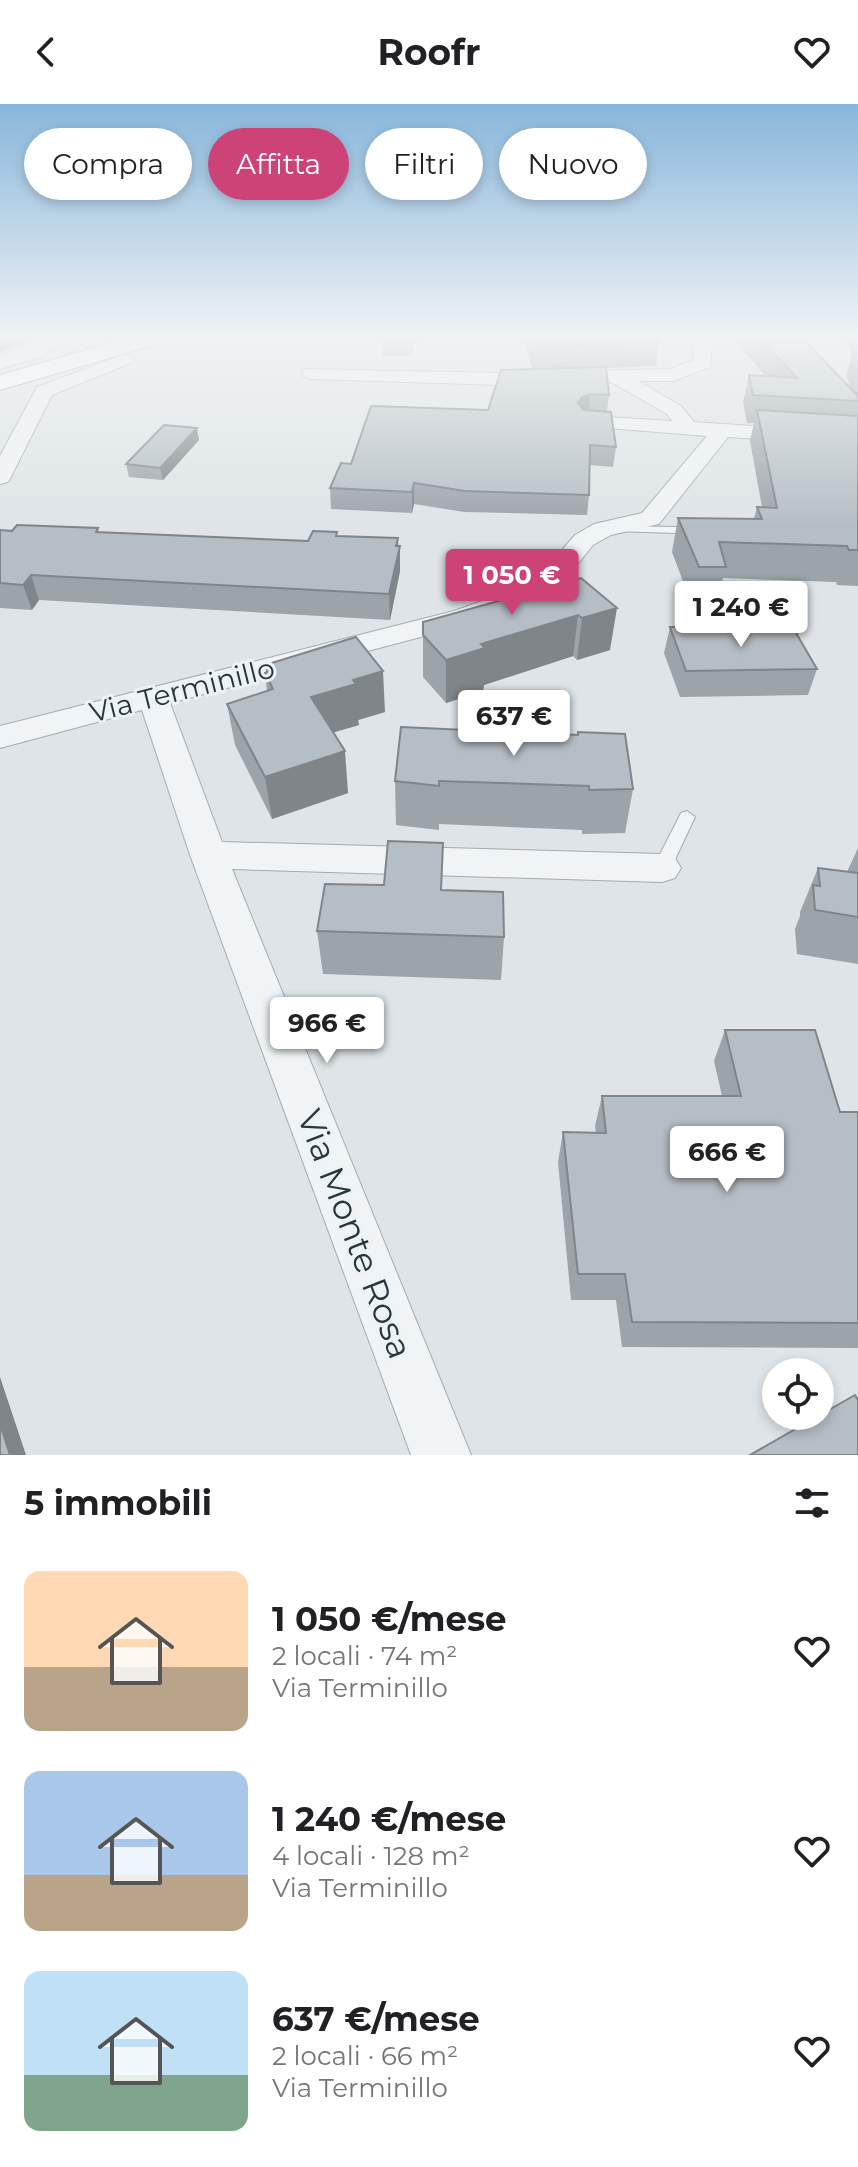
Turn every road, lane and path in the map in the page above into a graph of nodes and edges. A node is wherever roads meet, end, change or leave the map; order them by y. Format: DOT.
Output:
graph roads {
  1 [pos="38,402"];
  2 [pos="660,402"];
  3 [pos="674,402"];
  4 [pos="674,410"];
  5 [pos="589,422"];
  6 [pos="688,429"];
  7 [pos="722,431"];
  8 [pos="858,439"];
  9 [pos="0,477"];
  10 [pos="603,529"];
  11 [pos="676,530"];
  12 [pos="153,698"];
  13 [pos="0,737"];
  14 [pos="687,817"];
  15 [pos="208,855"];
  16 [pos="662,868"];
  17 [pos="441,1455"];
  1 -- 9 [label="street"];
  2 -- 4 [label="street"];
  3 -- 4 [label="street"];
  4 -- 6 [label="street"];
  5 -- 6 [label="street"];
  6 -- 7 [label="street"];
  7 -- 8 [label="street"];
  7 -- 10 [label="street, Via Terminillo"];
  10 -- 11 [label="lane"];
  10 -- 12 [label="street, Via Terminillo"];
  12 -- 13 [label="street, Via Terminillo"];
  12 -- 15 [label="street, Via Monte Rosa"];
  14 -- 16 [label="lane"];
  15 -- 16 [label="street"];
  15 -- 17 [label="street, Via Monte Rosa"];
}
